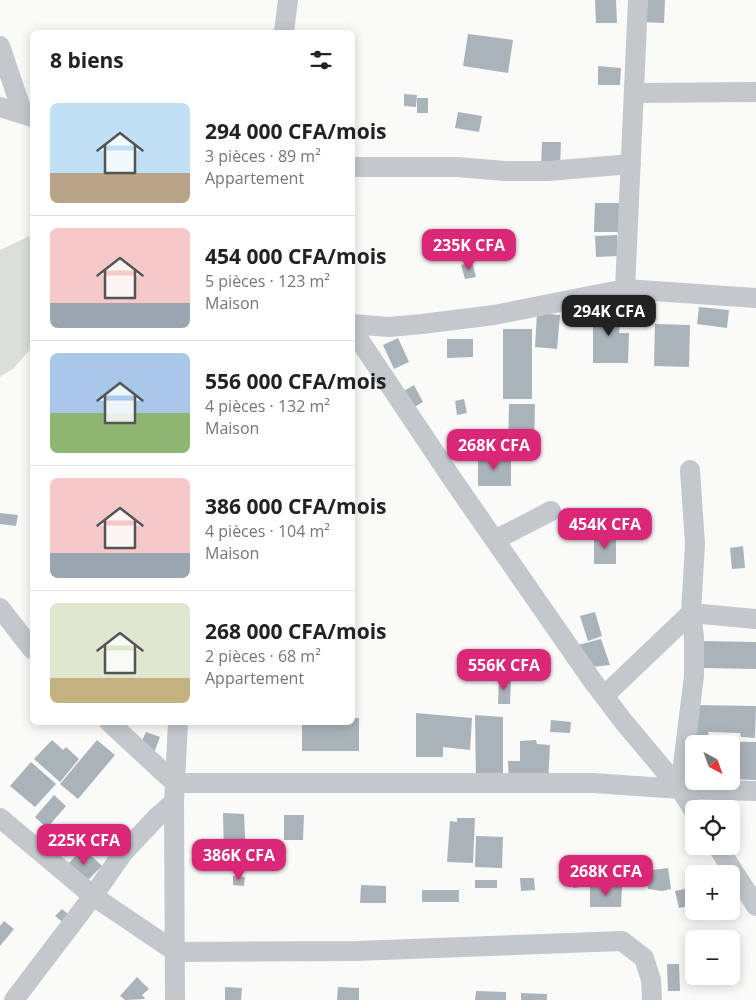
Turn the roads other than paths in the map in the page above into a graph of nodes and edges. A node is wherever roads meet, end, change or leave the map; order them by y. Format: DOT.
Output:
graph roads {
  1 [pos="288,0"];
  2 [pos="638,0"];
  3 [pos="284,30"];
  4 [pos="0,46"];
  5 [pos="756,92"];
  6 [pos="634,93"];
  7 [pos="0,108"];
  8 [pos="28,116"];
  9 [pos="631,164"];
  10 [pos="355,167"];
  11 [pos="625,289"];
  12 [pos="756,298"];
  13 [pos="355,324"];
  14 [pos="355,333"];
  15 [pos="690,470"];
  16 [pos="550,511"];
  17 [pos="494,540"];
  18 [pos="0,608"];
  19 [pos="691,613"];
  20 [pos="756,618"];
  21 [pos="30,646"];
  22 [pos="604,696"];
  23 [pos="112,725"];
  24 [pos="178,725"];
  25 [pos="680,789"];
  26 [pos="756,791"];
  27 [pos="175,792"];
  28 [pos="687,800"];
  29 [pos="0,818"];
  30 [pos="723,855"];
  31 [pos="93,896"];
  32 [pos="756,906"];
  33 [pos="176,952"];
  34 [pos="14,1000"];
  35 [pos="175,1000"];
  36 [pos="652,1000"];
  1 -- 3 [label="street"];
  2 -- 6 [label="street"];
  4 -- 8 [label="street"];
  5 -- 6 [label="street"];
  6 -- 9 [label="street"];
  7 -- 8 [label="street"];
  9 -- 10 [label="street"];
  9 -- 11 [label="street"];
  11 -- 12 [label="street"];
  11 -- 13 [label="street"];
  14 -- 17 [label="street"];
  15 -- 19 [label="street"];
  16 -- 17 [label="street"];
  17 -- 22 [label="street"];
  18 -- 21 [label="street"];
  19 -- 20 [label="street"];
  19 -- 22 [label="street"];
  19 -- 25 [label="street"];
  22 -- 25 [label="street"];
  23 -- 27 [label="street"];
  24 -- 27 [label="street"];
  25 -- 26 [label="street"];
  25 -- 27 [label="street"];
  25 -- 28 [label="street"];
  27 -- 31 [label="street"];
  27 -- 33 [label="street"];
  29 -- 31 [label="street"];
  30 -- 32 [label="street"];
  31 -- 33 [label="street"];
  31 -- 34 [label="street"];
  33 -- 35 [label="street"];
  33 -- 36 [label="street"];
}
